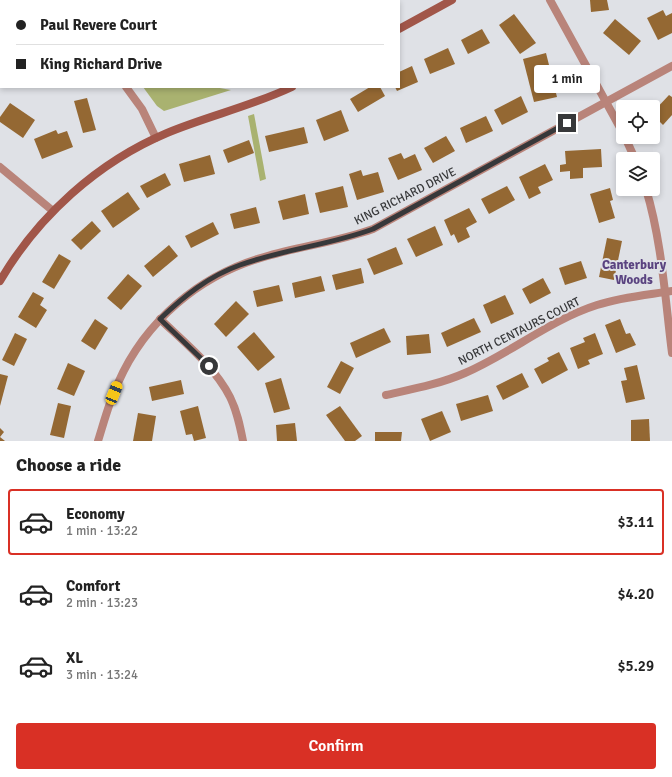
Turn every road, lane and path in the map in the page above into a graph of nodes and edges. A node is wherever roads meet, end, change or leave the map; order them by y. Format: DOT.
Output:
graph roads {
  1 [pos="452,0"];
  2 [pos="550,0"];
  3 [pos="400,28"];
  4 [pos="672,66"];
  5 [pos="127,88"];
  6 [pos="290,88"];
  7 [pos="606,102"];
  8 [pos="616,120"];
  9 [pos="156,138"];
  10 [pos="0,167"];
  11 [pos="648,196"];
  12 [pos="53,211"];
  13 [pos="0,281"];
  14 [pos="668,292"];
  15 [pos="160,319"];
  16 [pos="672,353"];
  17 [pos="386,395"];
  18 [pos="98,441"];
  19 [pos="243,441"];
  1 -- 3 [label="main road"];
  2 -- 7 [label="street"];
  4 -- 7 [label="street, KING RICHARD DRIVE"];
  5 -- 9 [label="street"];
  6 -- 9 [label="main road"];
  7 -- 8 [label="street"];
  7 -- 15 [label="street, KING RICHARD DRIVE"];
  9 -- 12 [label="main road"];
  10 -- 12 [label="street"];
  11 -- 14 [label="street"];
  12 -- 13 [label="main road"];
  14 -- 16 [label="street"];
  14 -- 17 [label="street, NORTH CENTAURS COURT"];
  15 -- 18 [label="street, KING RICHARD DRIVE"];
  15 -- 19 [label="street"];
}
